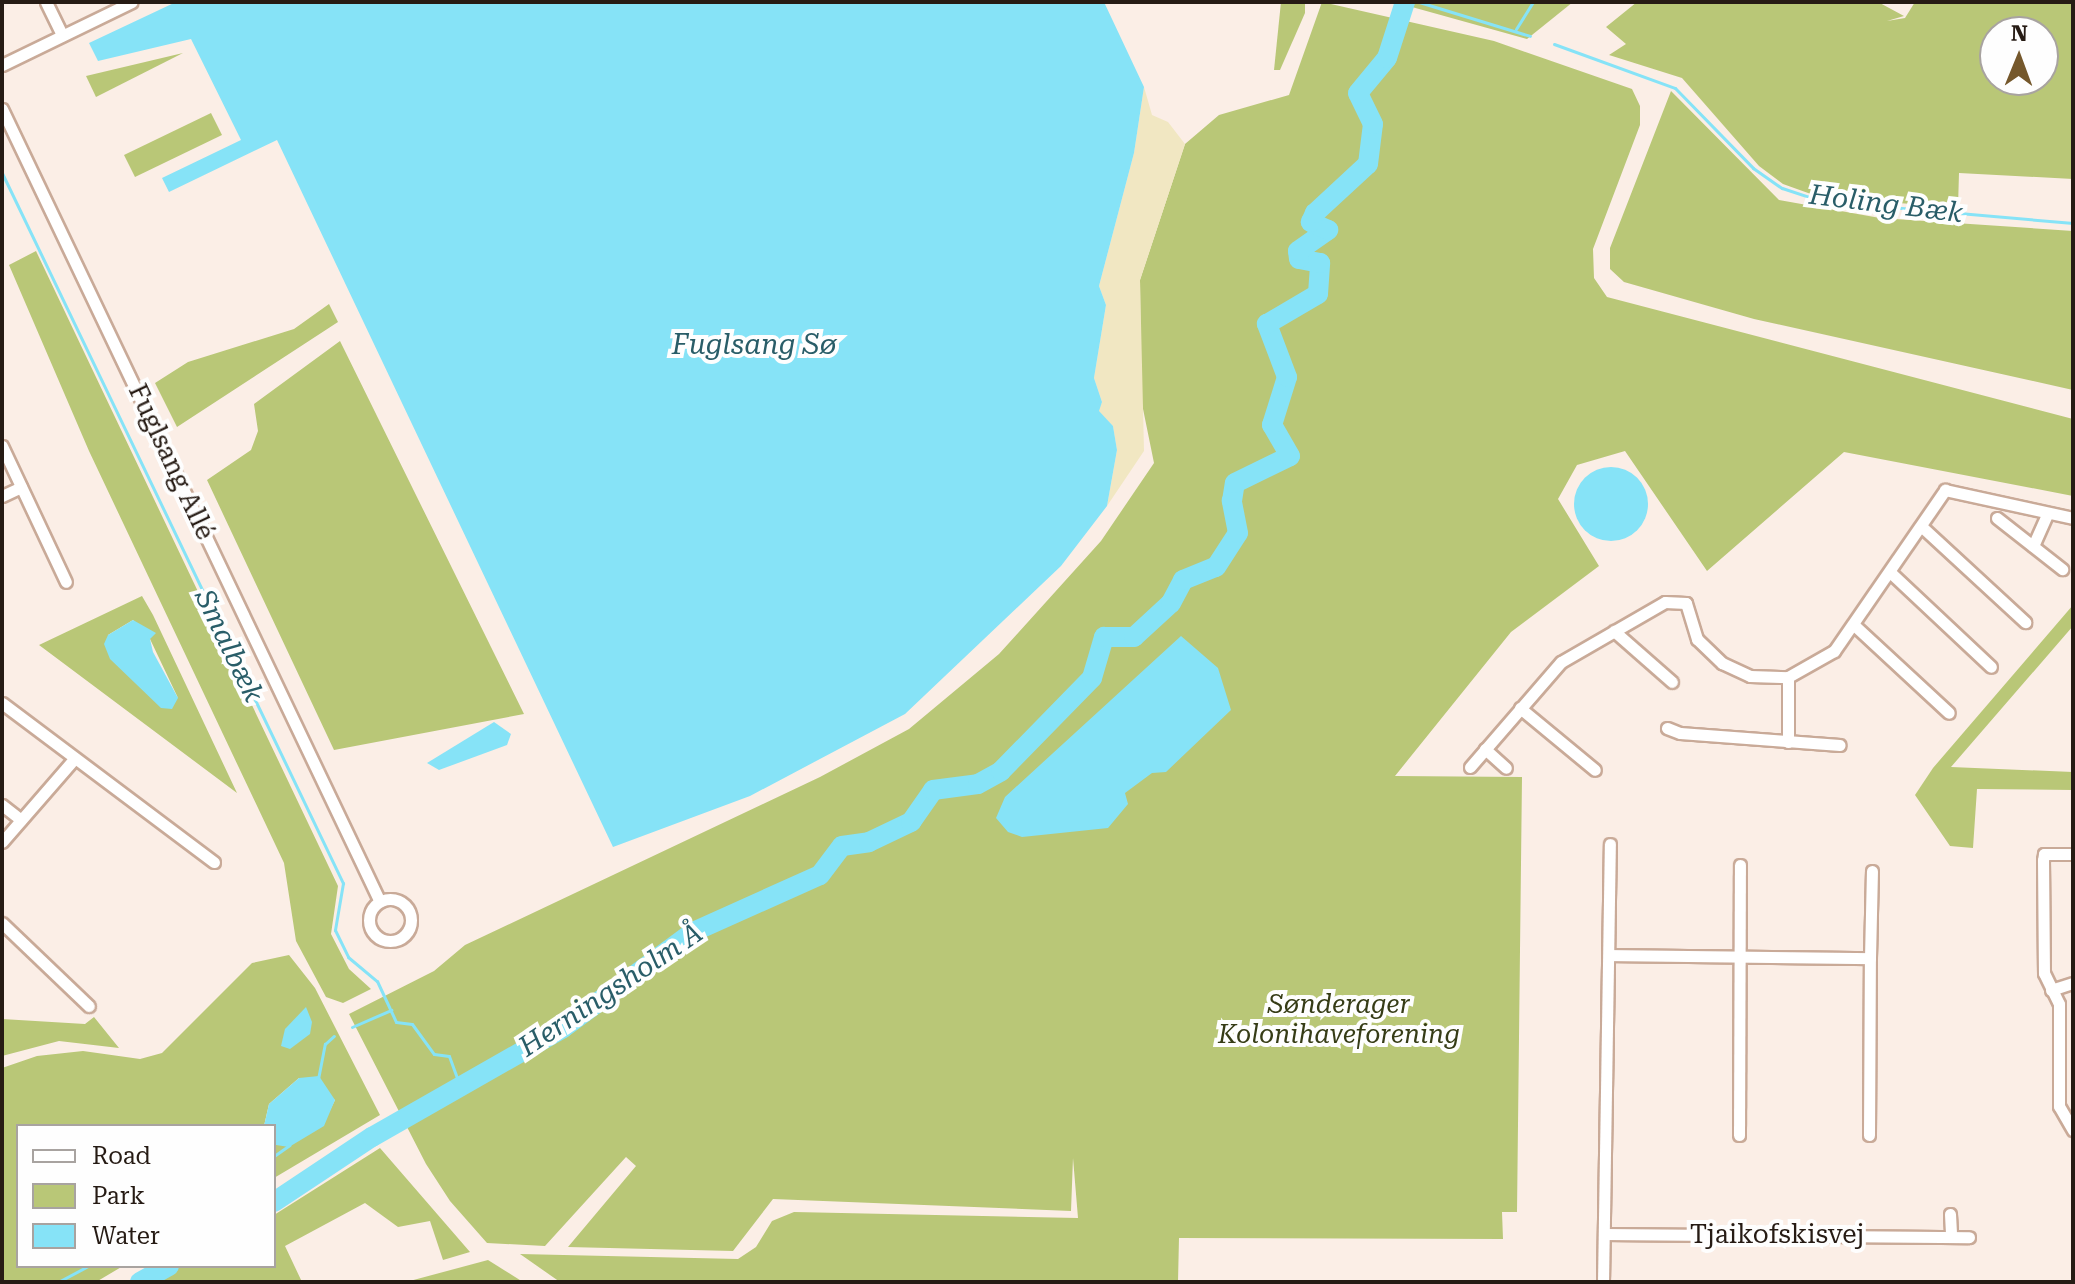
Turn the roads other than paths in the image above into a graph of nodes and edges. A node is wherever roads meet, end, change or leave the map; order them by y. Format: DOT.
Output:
graph roads {
  1 [pos="46,2"];
  2 [pos="132,2"];
  3 [pos="62,35"];
  4 [pos="2,65"];
  5 [pos="2,109"];
  6 [pos="2,446"];
  7 [pos="21,487"];
  8 [pos="2,496"];
  9 [pos="2048,513"];
  10 [pos="1997,518"];
  11 [pos="2073,518"];
  12 [pos="1921,526"];
  13 [pos="2033,546"];
  14 [pos="2062,569"];
  15 [pos="1891,573"];
  16 [pos="66,582"];
  17 [pos="2025,622"];
  18 [pos="1854,625"];
  19 [pos="1614,631"];
  20 [pos="1991,667"];
  21 [pos="1788,677"];
  22 [pos="1672,682"];
  23 [pos="2,703"];
  24 [pos="1520,708"];
  25 [pos="1949,713"];
  26 [pos="1667,728"];
  27 [pos="1788,742"];
  28 [pos="1840,745"];
  29 [pos="1485,749"];
  30 [pos="75,758"];
  31 [pos="1470,767"];
  32 [pos="1506,768"];
  33 [pos="1595,770"];
  34 [pos="2,805"];
  35 [pos="21,820"];
  36 [pos="2,842"];
  37 [pos="1610,844"];
  38 [pos="2073,854"];
  39 [pos="214,862"];
  40 [pos="1740,865"];
  41 [pos="1872,871"];
  42 [pos="380,902"];
  43 [pos="2,923"];
  44 [pos="1610,955"];
  45 [pos="1738,956"];
  46 [pos="1870,958"];
  47 [pos="2073,983"];
  48 [pos="2051,990"];
  49 [pos="89,1006"];
  50 [pos="2070,1117"];
  51 [pos="2073,1130"];
  52 [pos="1739,1135"];
  53 [pos="1869,1135"];
  54 [pos="1950,1214"];
  55 [pos="1604,1234"];
  56 [pos="1951,1236"];
  57 [pos="1969,1237"];
  58 [pos="1603,1282"];
  1 -- 3 [label="street"];
  2 -- 3 [label="street"];
  3 -- 4 [label="street"];
  5 -- 42 [label="street, Fuglsang Allé"];
  6 -- 7 [label="street"];
  7 -- 8 [label="street"];
  7 -- 16 [label="street"];
  9 -- 11 [label="street"];
  9 -- 12 [label="street"];
  9 -- 13 [label="street"];
  10 -- 13 [label="street"];
  12 -- 15 [label="street"];
  12 -- 17 [label="street"];
  13 -- 14 [label="street"];
  15 -- 18 [label="street"];
  15 -- 20 [label="street"];
  18 -- 21 [label="street"];
  18 -- 25 [label="street"];
  19 -- 21 [label="street"];
  19 -- 22 [label="street"];
  19 -- 24 [label="street"];
  21 -- 27 [label="street"];
  23 -- 30 [label="street"];
  24 -- 29 [label="street"];
  24 -- 33 [label="street"];
  26 -- 27 [label="street"];
  27 -- 28 [label="street"];
  29 -- 31 [label="street"];
  29 -- 32 [label="street"];
  30 -- 35 [label="street"];
  30 -- 39 [label="street"];
  34 -- 35 [label="street"];
  35 -- 36 [label="street"];
  37 -- 44 [label="street"];
  38 -- 48 [label="street"];
  40 -- 45 [label="street"];
  41 -- 46 [label="street"];
  43 -- 49 [label="street"];
  44 -- 45 [label="street"];
  44 -- 55 [label="street"];
  45 -- 46 [label="street"];
  45 -- 52 [label="street"];
  46 -- 53 [label="street"];
  47 -- 48 [label="street"];
  48 -- 50 [label="street"];
  50 -- 51 [label="street"];
  54 -- 56 [label="street"];
  55 -- 56 [label="street, Tjaikofskisvej"];
  55 -- 58 [label="street"];
  56 -- 57 [label="street, Tjaikofskisvej"];
}
